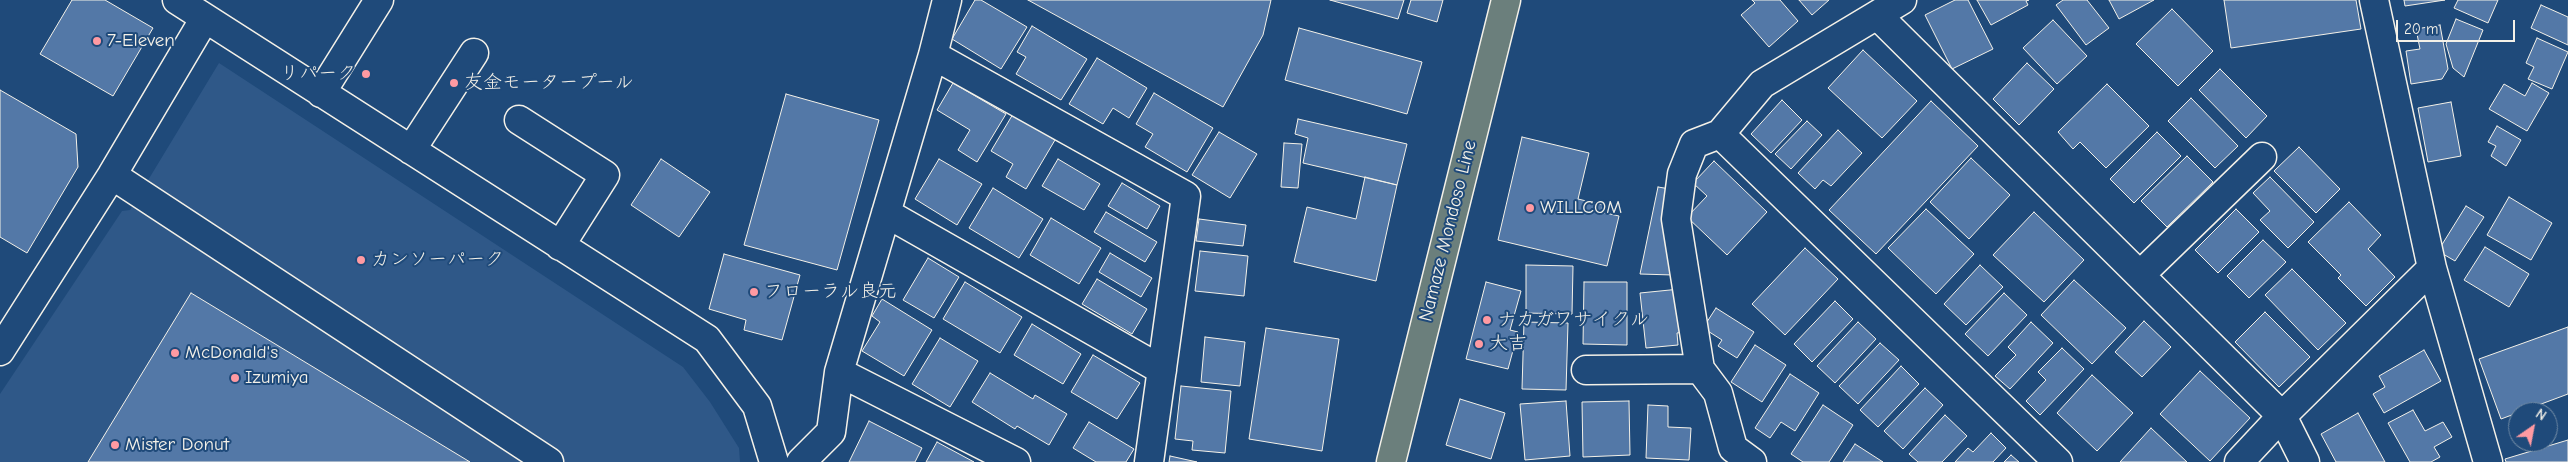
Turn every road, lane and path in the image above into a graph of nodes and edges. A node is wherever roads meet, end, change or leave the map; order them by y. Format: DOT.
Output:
graph roads {
  1 [pos="177,0"];
  2 [pos="379,0"];
  3 [pos="947,0"];
  4 [pos="1506,0"];
  5 [pos="1902,0"];
  6 [pos="2374,0"];
  7 [pos="1877,16"];
  8 [pos="204,18"];
  9 [pos="474,53"];
  10 [pos="933,55"];
  11 [pos="321,93"];
  12 [pos="519,120"];
  13 [pos="1720,134"];
  14 [pos="411,150"];
  15 [pos="2262,158"];
  16 [pos="112,175"];
  17 [pos="886,213"];
  18 [pos="560,246"];
  19 [pos="2432,268"];
  20 [pos="2140,275"];
  21 [pos="0,351"];
  22 [pos="1162,370"];
  23 [pos="1586,370"];
  24 [pos="1700,370"];
  25 [pos="839,372"];
  26 [pos="2282,416"];
  27 [pos="550,462"];
  28 [pos="774,462"];
  29 [pos="801,462"];
  30 [pos="1016,462"];
  31 [pos="1149,462"];
  32 [pos="1391,462"];
  33 [pos="1752,462"];
  34 [pos="2058,462"];
  35 [pos="2239,462"];
  36 [pos="2305,462"];
  37 [pos="2488,462"];
  1 -- 8 [label="street"];
  2 -- 11 [label="street"];
  3 -- 10 [label="street"];
  4 -- 32 [label="main road, Namaze Mondoso Line"];
  5 -- 7 [label="street"];
  6 -- 19 [label="street"];
  7 -- 13 [label="street"];
  7 -- 20 [label="street"];
  8 -- 11 [label="street"];
  8 -- 16 [label="street"];
  9 -- 14 [label="street"];
  10 -- 17 [label="street"];
  10 -- 22 [label="street"];
  11 -- 14 [label="street"];
  12 -- 18 [label="street"];
  13 -- 24 [label="street"];
  13 -- 34 [label="street"];
  14 -- 18 [label="street"];
  15 -- 20 [label="street"];
  16 -- 21 [label="street"];
  16 -- 27 [label="street"];
  17 -- 22 [label="street"];
  17 -- 25 [label="street"];
  18 -- 28 [label="street"];
  19 -- 26 [label="street"];
  19 -- 37 [label="street"];
  20 -- 26 [label="street"];
  22 -- 31 [label="street"];
  23 -- 24 [label="street"];
  24 -- 33 [label="street"];
  25 -- 29 [label="street"];
  25 -- 30 [label="street"];
  26 -- 35 [label="street"];
  26 -- 36 [label="street"];
}
